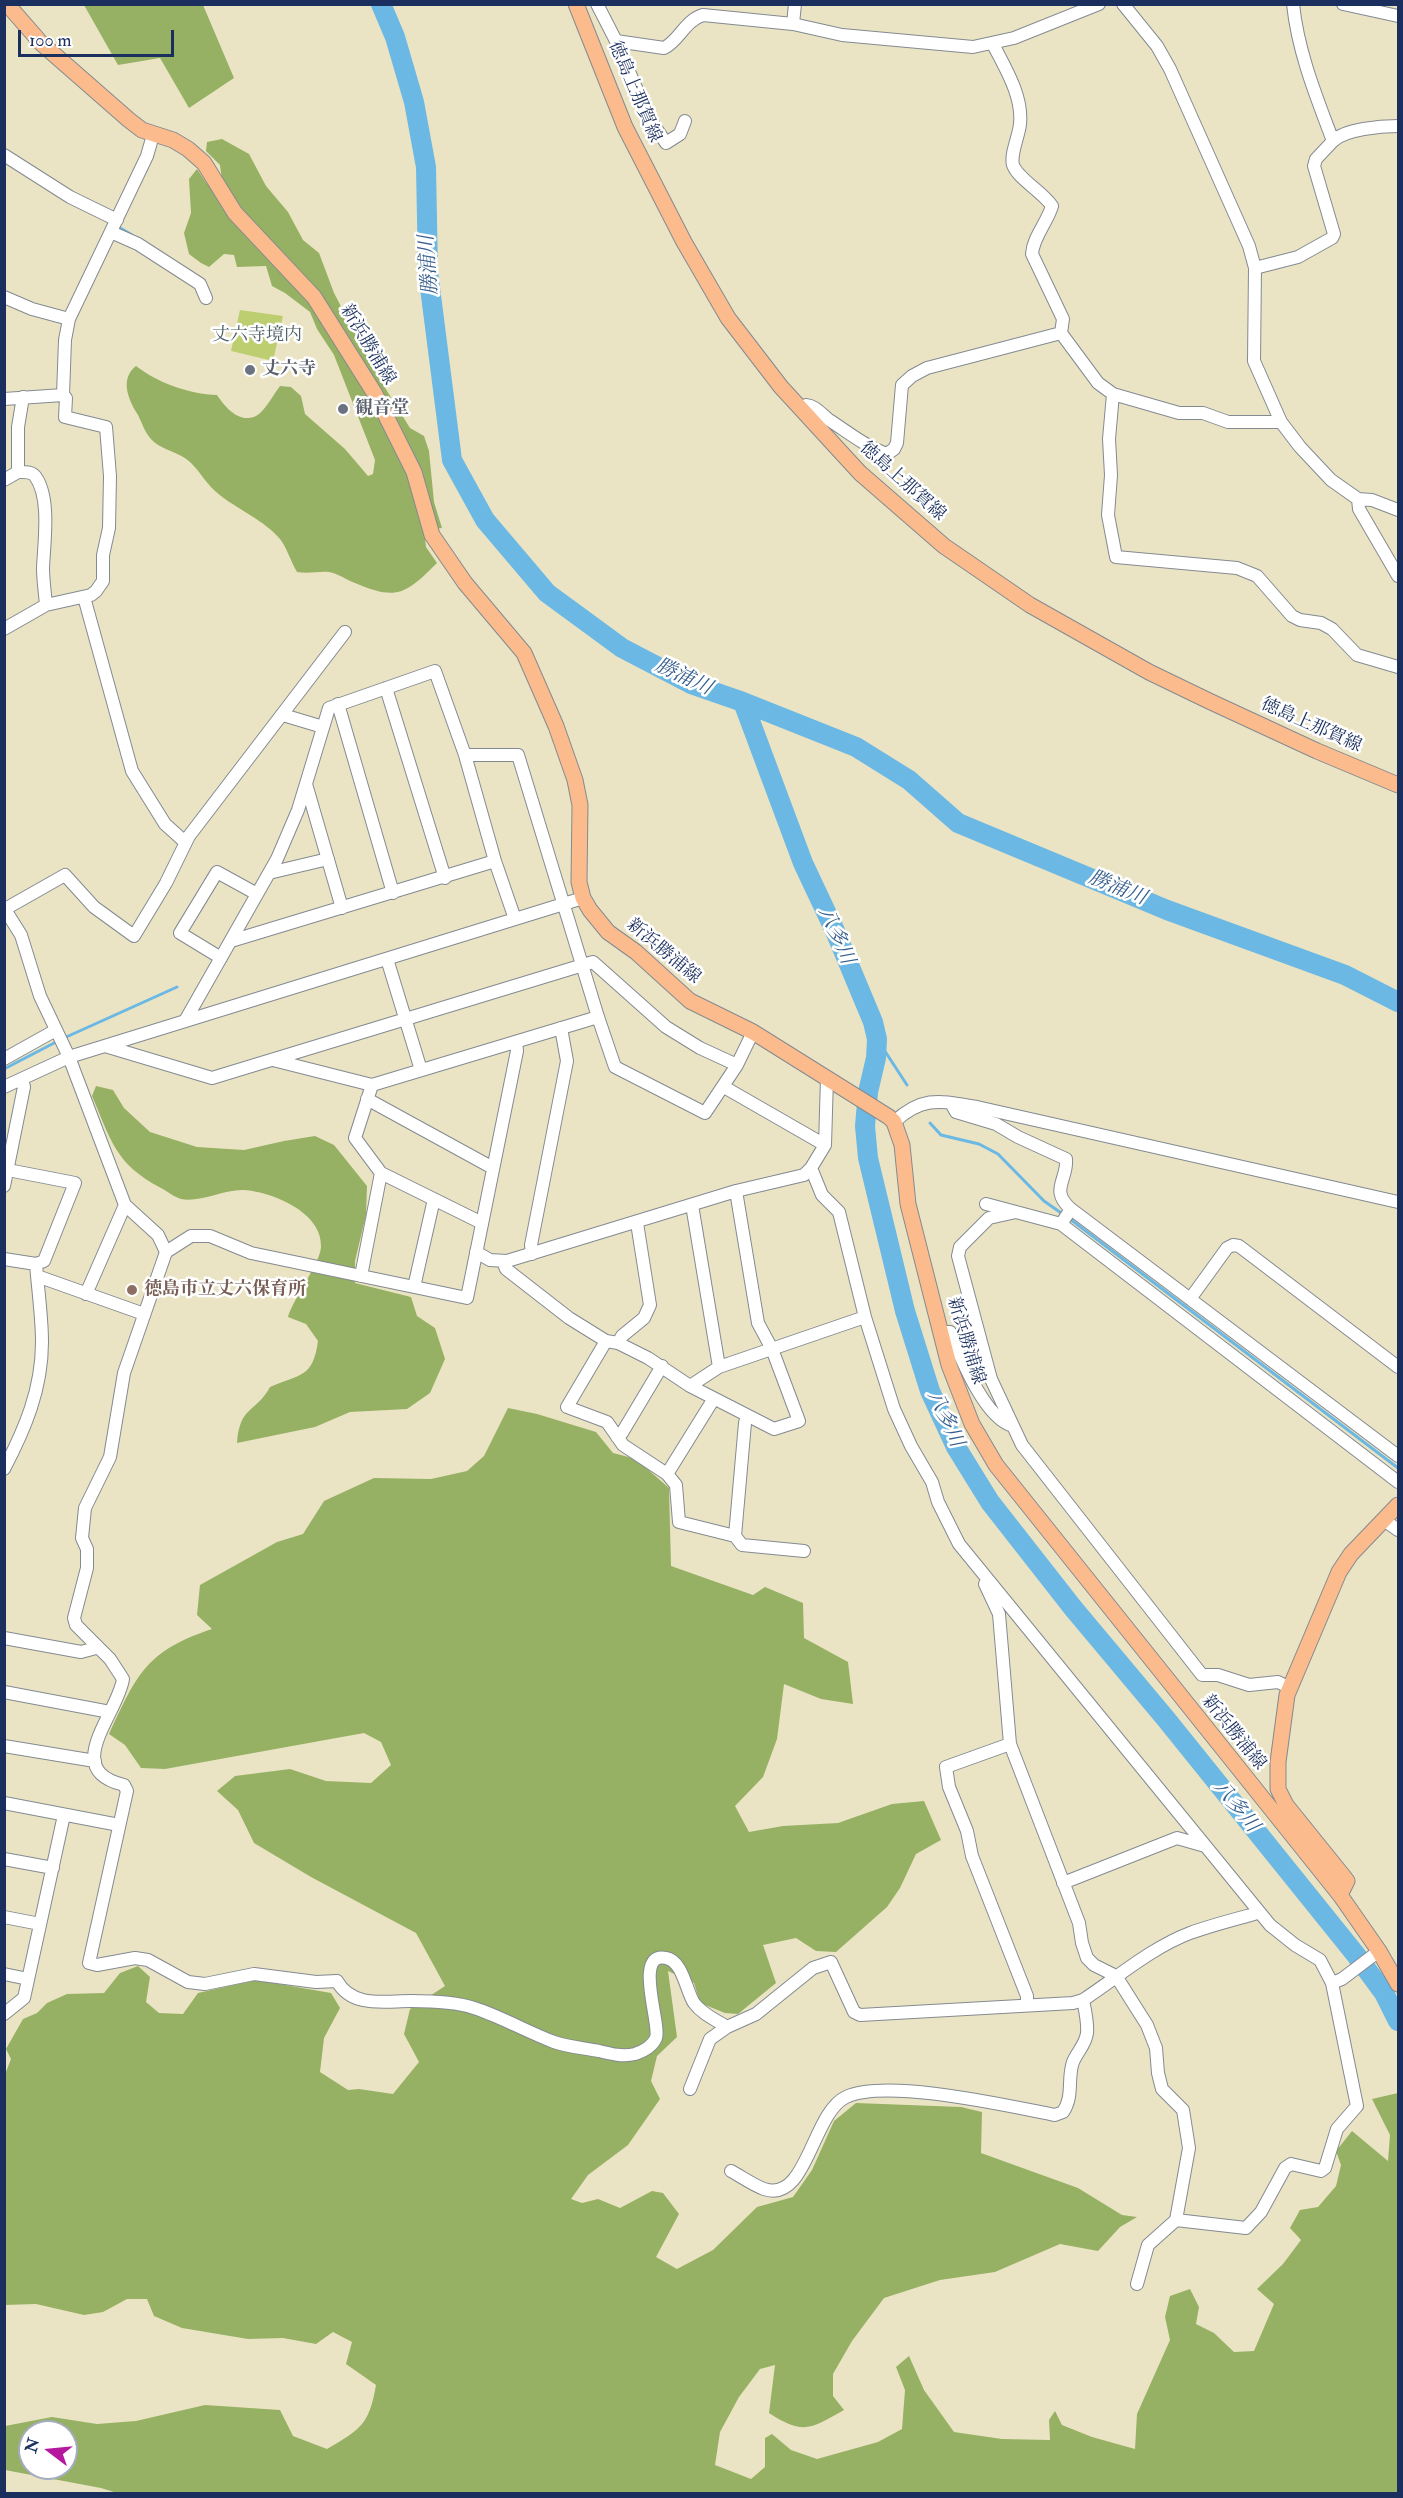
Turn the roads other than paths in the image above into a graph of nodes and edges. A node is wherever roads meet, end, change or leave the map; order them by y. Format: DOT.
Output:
graph roads {
  1 [pos="7,4"];
  2 [pos="576,4"];
  3 [pos="597,4"];
  4 [pos="795,4"];
  5 [pos="1099,4"];
  6 [pos="1123,4"];
  7 [pos="1293,4"];
  8 [pos="1343,4"];
  9 [pos="1398,16"];
  10 [pos="793,24"];
  11 [pos="616,41"];
  12 [pos="993,44"];
  13 [pos="686,121"];
  14 [pos="1398,126"];
  15 [pos="153,135"];
  16 [pos="1333,141"];
  17 [pos="4,155"];
  18 [pos="114,226"];
  19 [pos="1255,268"];
  20 [pos="4,297"];
  21 [pos="206,298"];
  22 [pos="69,319"];
  23 [pos="1060,333"];
  24 [pos="1113,394"];
  25 [pos="63,395"];
  26 [pos="23,397"];
  27 [pos="4,399"];
  28 [pos="800,408"];
  29 [pos="1281,422"];
  30 [pos="18,472"];
  31 [pos="4,480"];
  32 [pos="1358,499"];
  33 [pos="1398,510"];
  34 [pos="1398,576"];
  35 [pos="84,597"];
  36 [pos="46,605"];
  37 [pos="4,629"];
  38 [pos="345,632"];
  39 [pos="1398,667"];
  40 [pos="386,688"];
  41 [pos="338,704"];
  42 [pos="283,715"];
  43 [pos="323,727"];
  44 [pos="465,755"];
  45 [pos="306,784"];
  46 [pos="1398,785"];
  47 [pos="185,842"];
  48 [pos="328,859"];
  49 [pos="495,861"];
  50 [pos="269,873"];
  51 [pos="445,878"];
  52 [pos="393,893"];
  53 [pos="257,894"];
  54 [pos="583,898"];
  55 [pos="564,904"];
  56 [pos="342,908"];
  57 [pos="5,909"];
  58 [pos="514,919"];
  59 [pos="231,941"];
  60 [pos="221,958"];
  61 [pos="387,959"];
  62 [pos="583,965"];
  63 [pos="598,1017"];
  64 [pos="405,1019"];
  65 [pos="185,1021"];
  66 [pos="561,1028"];
  67 [pos="56,1030"];
  68 [pos="753,1032"];
  69 [pos="516,1042"];
  70 [pos="105,1046"];
  71 [pos="69,1057"];
  72 [pos="4,1059"];
  73 [pos="272,1060"];
  74 [pos="737,1065"];
  75 [pos="421,1070"];
  76 [pos="22,1079"];
  77 [pos="830,1080"];
  78 [pos="372,1084"];
  79 [pos="4,1087"];
  80 [pos="724,1087"];
  81 [pos="368,1099"];
  82 [pos="951,1103"];
  83 [pos="892,1119"];
  84 [pos="825,1145"];
  85 [pos="494,1168"];
  86 [pos="812,1168"];
  87 [pos="8,1170"];
  88 [pos="381,1173"];
  89 [pos="4,1186"];
  90 [pos="736,1191"];
  91 [pos="434,1199"];
  92 [pos="1398,1202"];
  93 [pos="986,1204"];
  94 [pos="125,1205"];
  95 [pos="692,1205"];
  96 [pos="1016,1212"];
  97 [pos="1066,1216"];
  98 [pos="482,1223"];
  99 [pos="637,1223"];
  100 [pos="166,1252"];
  101 [pos="476,1252"];
  102 [pos="532,1254"];
  103 [pos="4,1259"];
  104 [pos="503,1262"];
  105 [pos="36,1270"];
  106 [pos="361,1276"];
  107 [pos="414,1287"];
  108 [pos="87,1294"];
  109 [pos="1190,1299"];
  110 [pos="144,1314"];
  111 [pos="865,1317"];
  112 [pos="940,1332"];
  113 [pos="612,1342"];
  114 [pos="772,1348"];
  115 [pos="662,1366"];
  116 [pos="1398,1366"];
  117 [pos="719,1367"];
  118 [pos="690,1386"];
  119 [pos="713,1400"];
  120 [pos="747,1416"];
  121 [pos="1013,1426"];
  122 [pos="617,1437"];
  123 [pos="1398,1456"];
  124 [pos="4,1469"];
  125 [pos="667,1474"];
  126 [pos="1398,1482"];
  127 [pos="1398,1505"];
  128 [pos="1384,1520"];
  129 [pos="1398,1530"];
  130 [pos="735,1536"];
  131 [pos="804,1551"];
  132 [pos="985,1576"];
  133 [pos="4,1638"];
  134 [pos="96,1647"];
  135 [pos="1290,1688"];
  136 [pos="4,1692"];
  137 [pos="110,1712"];
  138 [pos="1010,1744"];
  139 [pos="4,1746"];
  140 [pos="95,1761"];
  141 [pos="4,1803"];
  142 [pos="64,1815"];
  143 [pos="119,1825"];
  144 [pos="1207,1847"];
  145 [pos="4,1859"];
  146 [pos="52,1868"];
  147 [pos="1064,1883"];
  148 [pos="1340,1895"];
  149 [pos="1258,1913"];
  150 [pos="4,1917"];
  151 [pos="40,1924"];
  152 [pos="1376,1953"];
  153 [pos="4,1974"];
  154 [pos="1116,1976"];
  155 [pos="28,1978"];
  156 [pos="1337,1981"];
  157 [pos="1398,1984"];
  158 [pos="1083,2000"];
  159 [pos="1027,2004"];
  160 [pos="4,2014"];
  161 [pos="727,2027"];
  162 [pos="690,2089"];
  163 [pos="731,2171"];
  164 [pos="1176,2220"];
  165 [pos="1137,2284"];
  1 -- 15 [label="main road, 新浜勝浦線"];
  2 -- 28 [label="main road, 徳島上那賀線"];
  3 -- 11 [label="street"];
  4 -- 10 [label="street"];
  5 -- 12 [label="street"];
  6 -- 19 [label="street"];
  7 -- 16 [label="street"];
  8 -- 9 [label="street"];
  10 -- 11 [label="street"];
  10 -- 12 [label="street"];
  11 -- 13 [label="street"];
  12 -- 23 [label="street"];
  14 -- 16 [label="street"];
  15 -- 18 [label="street"];
  15 -- 54 [label="main road, 新浜勝浦線"];
  16 -- 19 [label="street"];
  17 -- 18 [label="street"];
  18 -- 21 [label="street"];
  18 -- 22 [label="street"];
  19 -- 29 [label="street"];
  20 -- 22 [label="street"];
  22 -- 25 [label="street"];
  23 -- 24 [label="street"];
  23 -- 28 [label="street"];
  24 -- 29 [label="street"];
  24 -- 39 [label="street"];
  25 -- 26 [label="street"];
  25 -- 35 [label="street"];
  26 -- 27 [label="street"];
  26 -- 30 [label="street"];
  28 -- 46 [label="main road, 徳島上那賀線"];
  29 -- 32 [label="street"];
  30 -- 31 [label="street"];
  30 -- 36 [label="street"];
  32 -- 33 [label="street"];
  32 -- 34 [label="street"];
  35 -- 36 [label="street"];
  35 -- 47 [label="street"];
  36 -- 37 [label="street"];
  38 -- 42 [label="street"];
  40 -- 41 [label="street"];
  40 -- 44 [label="street"];
  40 -- 51 [label="street"];
  41 -- 43 [label="street"];
  41 -- 52 [label="street"];
  42 -- 43 [label="street"];
  42 -- 47 [label="street"];
  43 -- 45 [label="street"];
  44 -- 49 [label="street"];
  44 -- 55 [label="street"];
  45 -- 48 [label="street"];
  45 -- 50 [label="street"];
  47 -- 57 [label="street"];
  48 -- 50 [label="street"];
  48 -- 56 [label="street"];
  49 -- 51 [label="street"];
  49 -- 58 [label="street"];
  50 -- 53 [label="street"];
  51 -- 52 [label="street"];
  52 -- 56 [label="street"];
  53 -- 59 [label="street"];
  53 -- 60 [label="street"];
  54 -- 55 [label="street"];
  54 -- 68 [label="main road, 新浜勝浦線"];
  55 -- 58 [label="street"];
  55 -- 62 [label="street"];
  56 -- 59 [label="street"];
  57 -- 67 [label="street"];
  58 -- 61 [label="street"];
  59 -- 60 [label="street"];
  60 -- 65 [label="street"];
  61 -- 64 [label="street"];
  61 -- 65 [label="street"];
  62 -- 63 [label="street"];
  62 -- 64 [label="street"];
  62 -- 74 [label="street"];
  63 -- 66 [label="street"];
  63 -- 80 [label="street"];
  64 -- 73 [label="street"];
  64 -- 75 [label="street"];
  65 -- 70 [label="street"];
  66 -- 69 [label="street"];
  66 -- 102 [label="street"];
  67 -- 71 [label="street"];
  67 -- 72 [label="street"];
  68 -- 74 [label="street"];
  68 -- 77 [label="main road, 新浜勝浦線"];
  69 -- 75 [label="street"];
  69 -- 85 [label="street"];
  70 -- 71 [label="street"];
  70 -- 73 [label="street"];
  71 -- 76 [label="street"];
  71 -- 94 [label="street"];
  73 -- 78 [label="street"];
  74 -- 80 [label="street"];
  75 -- 78 [label="street"];
  76 -- 79 [label="street"];
  76 -- 87 [label="street"];
  77 -- 83 [label="main road, 新浜勝浦線"];
  77 -- 84 [label="street"];
  78 -- 81 [label="street"];
  80 -- 84 [label="street"];
  81 -- 85 [label="street"];
  81 -- 88 [label="street"];
  82 -- 83 [label="street"];
  82 -- 92 [label="street"];
  82 -- 97 [label="street"];
  83 -- 112 [label="main road, 新浜勝浦線"];
  84 -- 86 [label="street"];
  85 -- 98 [label="street"];
  86 -- 90 [label="street"];
  86 -- 111 [label="street"];
  87 -- 89 [label="street"];
  87 -- 105 [label="street"];
  88 -- 91 [label="street"];
  88 -- 106 [label="street"];
  90 -- 95 [label="street"];
  90 -- 114 [label="street"];
  91 -- 98 [label="street"];
  91 -- 107 [label="street"];
  93 -- 96 [label="street"];
  94 -- 100 [label="street"];
  94 -- 108 [label="street"];
  95 -- 99 [label="street"];
  95 -- 117 [label="street"];
  96 -- 97 [label="street"];
  96 -- 121 [label="street"];
  97 -- 109 [label="street"];
  97 -- 126 [label="street"];
  98 -- 101 [label="street"];
  99 -- 102 [label="street"];
  99 -- 113 [label="street"];
  100 -- 106 [label="street"];
  100 -- 110 [label="street"];
  101 -- 104 [label="street"];
  101 -- 107 [label="street"];
  102 -- 104 [label="street"];
  103 -- 105 [label="street"];
  104 -- 113 [label="street"];
  105 -- 108 [label="street"];
  105 -- 124 [label="street"];
  106 -- 107 [label="street"];
  108 -- 110 [label="street"];
  109 -- 116 [label="street"];
  109 -- 123 [label="street"];
  110 -- 134 [label="street"];
  111 -- 114 [label="street"];
  111 -- 132 [label="street"];
  112 -- 121 [label="street"];
  112 -- 148 [label="main road, 新浜勝浦線"];
  113 -- 115 [label="street"];
  113 -- 122 [label="street"];
  114 -- 117 [label="street"];
  114 -- 120 [label="street"];
  115 -- 118 [label="street"];
  115 -- 122 [label="street"];
  117 -- 118 [label="street"];
  118 -- 119 [label="street"];
  119 -- 120 [label="street"];
  119 -- 125 [label="street"];
  120 -- 130 [label="street"];
  121 -- 135 [label="street"];
  122 -- 125 [label="street"];
  125 -- 130 [label="street"];
  127 -- 128 [label="main road"];
  128 -- 129 [label="street"];
  128 -- 135 [label="main road"];
  130 -- 131 [label="street"];
  132 -- 138 [label="street"];
  132 -- 144 [label="street"];
  133 -- 134 [label="street"];
  134 -- 137 [label="street"];
  135 -- 148 [label="main road"];
  136 -- 137 [label="street"];
  137 -- 140 [label="street"];
  138 -- 147 [label="street"];
  138 -- 159 [label="street"];
  139 -- 140 [label="street"];
  140 -- 143 [label="street"];
  141 -- 142 [label="street"];
  142 -- 143 [label="street"];
  142 -- 146 [label="street"];
  143 -- 161 [label="street"];
  144 -- 147 [label="street"];
  144 -- 149 [label="street"];
  145 -- 146 [label="street"];
  146 -- 151 [label="street"];
  147 -- 154 [label="street"];
  148 -- 152 [label="main road, 新浜勝浦線"];
  149 -- 154 [label="street"];
  149 -- 156 [label="street"];
  150 -- 151 [label="street"];
  151 -- 155 [label="street"];
  152 -- 156 [label="street"];
  152 -- 157 [label="main road, 新浜勝浦線"];
  153 -- 155 [label="street"];
  154 -- 158 [label="street"];
  154 -- 164 [label="street"];
  155 -- 160 [label="street"];
  156 -- 164 [label="street"];
  158 -- 159 [label="street"];
  158 -- 163 [label="street"];
  159 -- 161 [label="street"];
  161 -- 162 [label="street"];
  164 -- 165 [label="street"];
}
